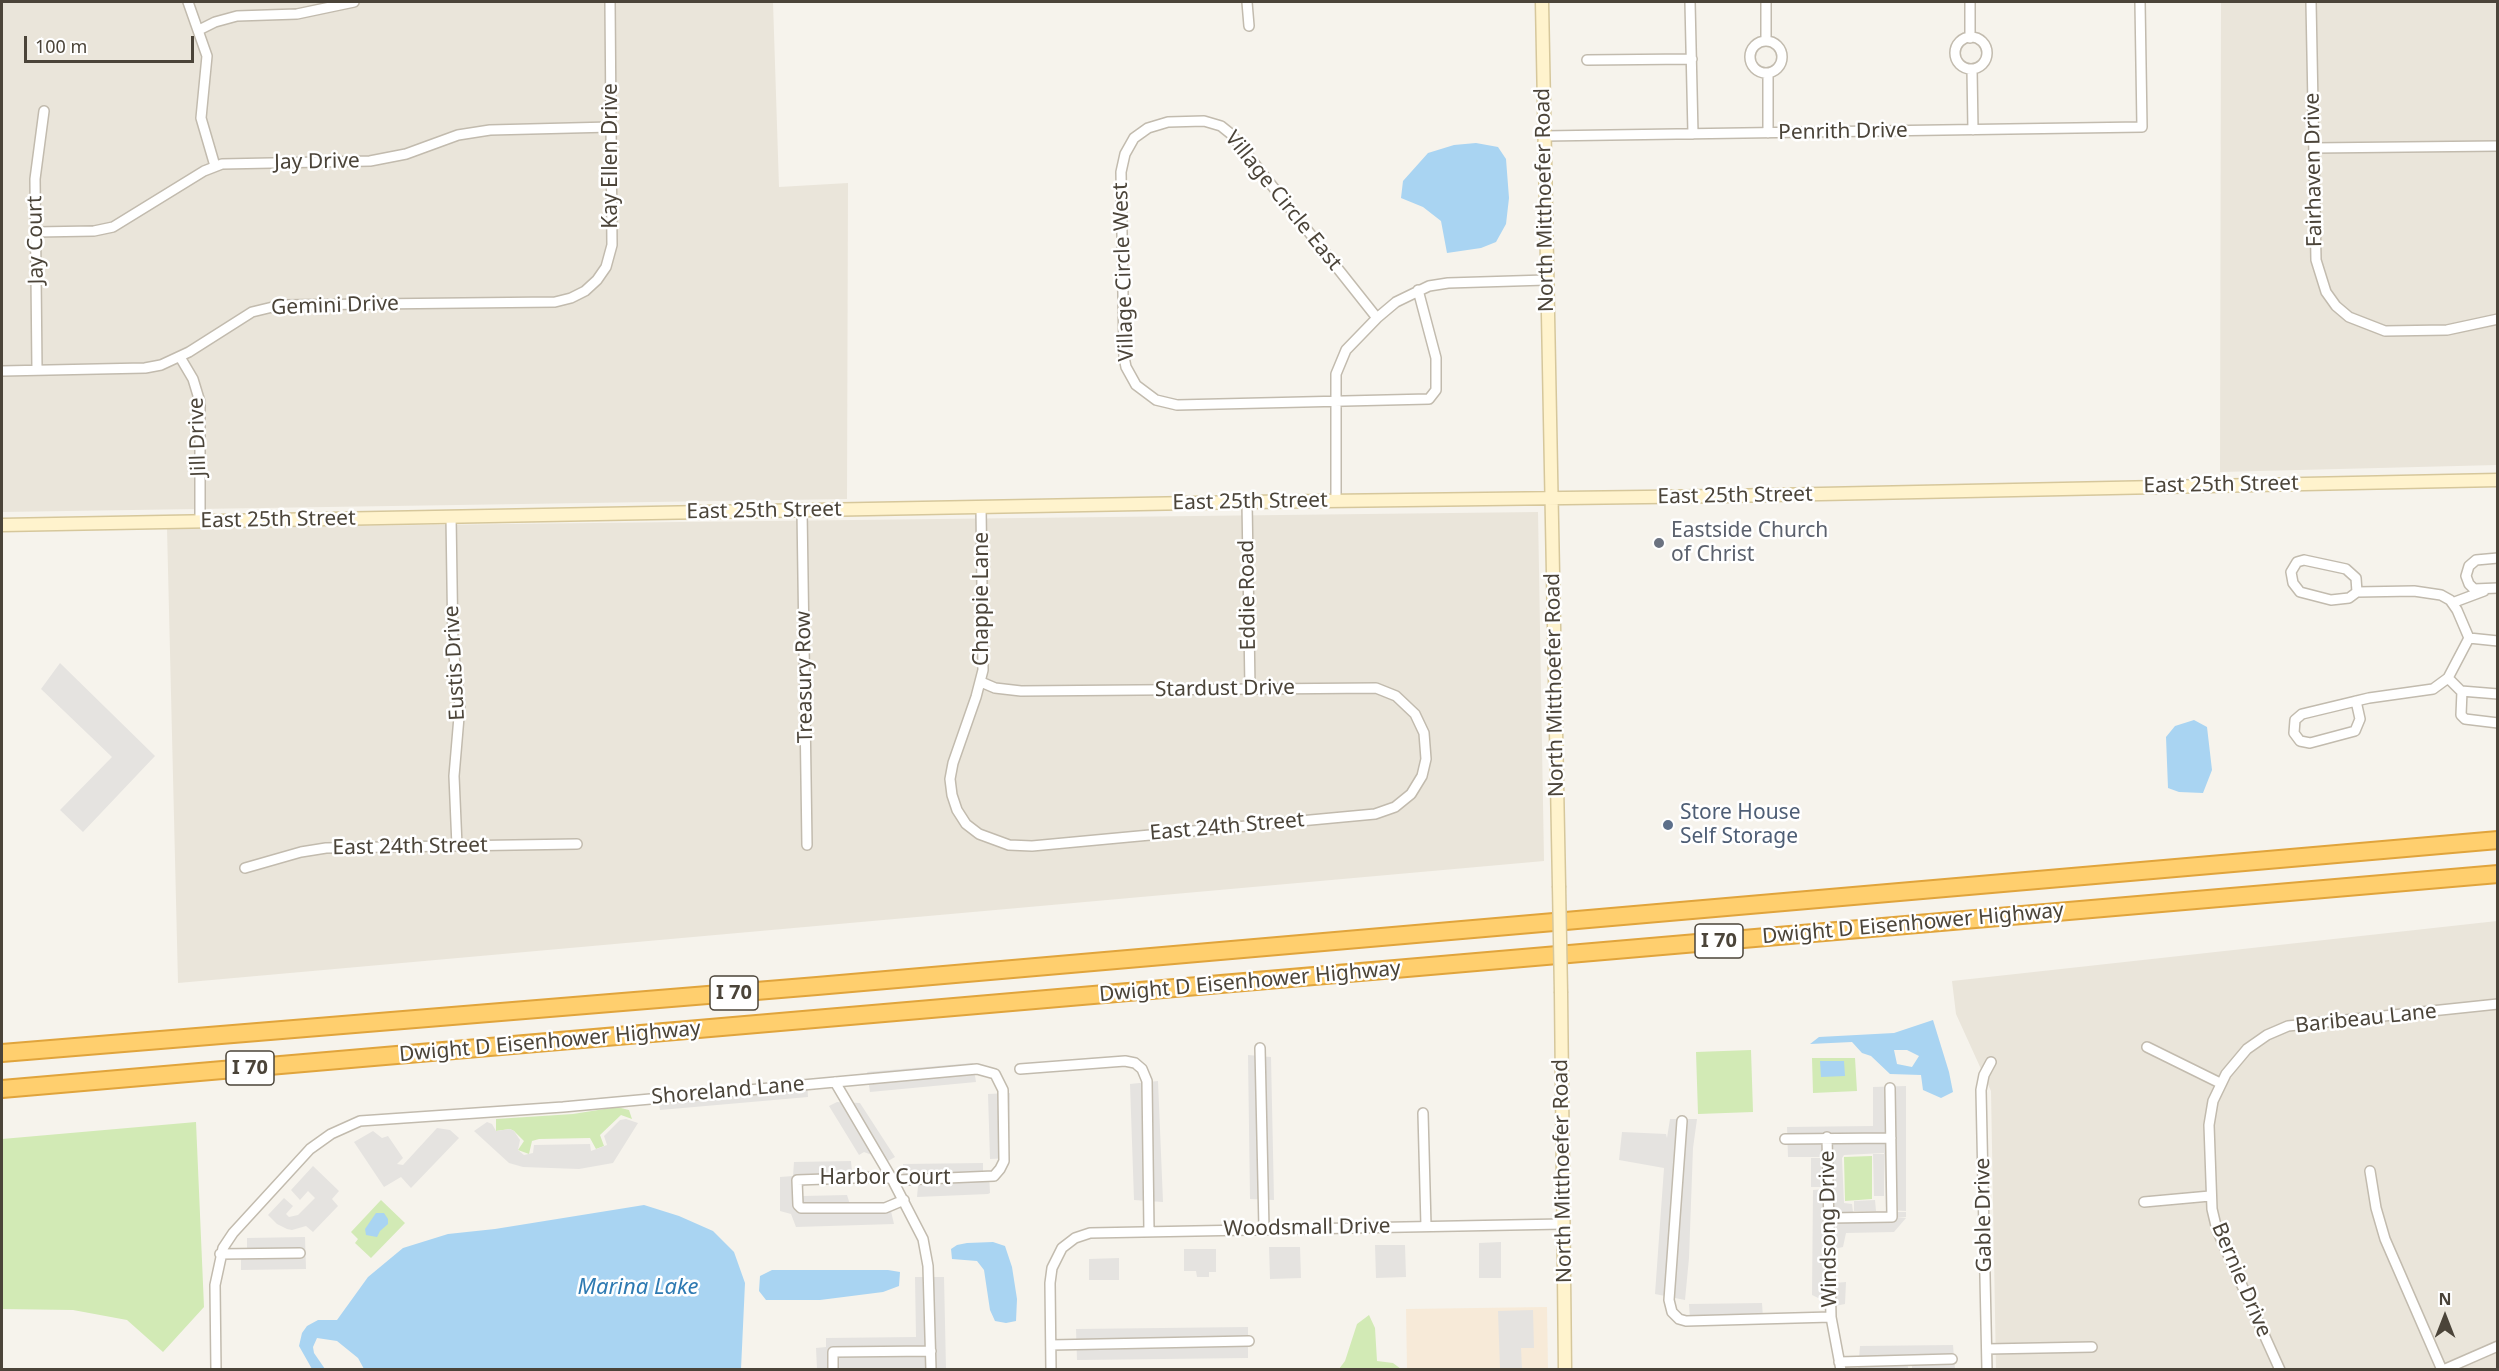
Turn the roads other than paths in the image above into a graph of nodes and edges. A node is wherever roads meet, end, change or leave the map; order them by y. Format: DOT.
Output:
graph roads {
  1 [pos="188,2"];
  2 [pos="354,2"];
  3 [pos="610,2"];
  4 [pos="1247,2"];
  5 [pos="1542,2"];
  6 [pos="1690,2"];
  7 [pos="1766,2"];
  8 [pos="1970,2"];
  9 [pos="2140,2"];
  10 [pos="2311,2"];
  11 [pos="329,4"];
  12 [pos="1249,26"];
  13 [pos="199,30"];
  14 [pos="1970,38"];
  15 [pos="1766,41"];
  16 [pos="1692,59"];
  17 [pos="1587,60"];
  18 [pos="1972,69"];
  19 [pos="1768,73"];
  20 [pos="44,111"];
  21 [pos="611,127"];
  22 [pos="1973,130"];
  23 [pos="1768,133"];
  24 [pos="1693,134"];
  25 [pos="1137,135"];
  26 [pos="1544,136"];
  27 [pos="2498,146"];
  28 [pos="2314,148"];
  29 [pos="215,166"];
  30 [pos="36,232"];
  31 [pos="1546,280"];
  32 [pos="1418,290"];
  33 [pos="576,296"];
  34 [pos="1377,318"];
  35 [pos="2498,319"];
  36 [pos="180,357"];
  37 [pos="38,370"];
  38 [pos="2,371"];
  39 [pos="1335,402"];
  40 [pos="2498,480"];
  41 [pos="1550,498"];
  42 [pos="1336,501"];
  43 [pos="1247,502"];
  44 [pos="981,507"];
  45 [pos="802,510"];
  46 [pos="451,516"];
  47 [pos="200,521"];
  48 [pos="2,525"];
  49 [pos="2498,558"];
  50 [pos="2493,589"];
  51 [pos="2357,592"];
  52 [pos="2452,603"];
  53 [pos="2469,639"];
  54 [pos="2498,641"];
  55 [pos="2448,678"];
  56 [pos="981,682"];
  57 [pos="1250,688"];
  58 [pos="2462,691"];
  59 [pos="2498,694"];
  60 [pos="2356,701"];
  61 [pos="2498,723"];
  62 [pos="1426,759"];
  63 [pos="2498,840"];
  64 [pos="998,843"];
  65 [pos="577,844"];
  66 [pos="807,845"];
  67 [pos="457,846"];
  68 [pos="245,868"];
  69 [pos="2498,874"];
  70 [pos="2498,1004"];
  71 [pos="2147,1047"];
  72 [pos="1260,1048"];
  73 [pos="2,1052"];
  74 [pos="1991,1062"];
  75 [pos="1020,1070"];
  76 [pos="835,1082"];
  77 [pos="2220,1083"];
  78 [pos="1890,1088"];
  79 [pos="2,1089"];
  80 [pos="1423,1113"];
  81 [pos="1682,1121"];
  82 [pos="1827,1137"];
  83 [pos="1890,1138"];
  84 [pos="1785,1139"];
  85 [pos="2370,1171"];
  86 [pos="999,1172"];
  87 [pos="892,1179"];
  88 [pos="2210,1196"];
  89 [pos="904,1200"];
  90 [pos="2144,1202"];
  91 [pos="1830,1218"];
  92 [pos="1563,1224"];
  93 [pos="1425,1226"];
  94 [pos="1264,1229"];
  95 [pos="1149,1231"];
  96 [pos="300,1253"];
  97 [pos="220,1254"];
  98 [pos="1831,1317"];
  99 [pos="1249,1341"];
  100 [pos="1051,1345"];
  101 [pos="2498,1346"];
  102 [pos="2092,1347"];
  103 [pos="1987,1349"];
  104 [pos="931,1351"];
  105 [pos="1952,1359"];
  106 [pos="1892,1365"];
  107 [pos="1840,1366"];
  108 [pos="216,1370"];
  109 [pos="832,1370"];
  110 [pos="931,1370"];
  111 [pos="1051,1370"];
  112 [pos="1565,1370"];
  113 [pos="1987,1370"];
  114 [pos="2280,1370"];
  115 [pos="2443,1370"];
  1 -- 13 [label="street"];
  2 -- 11 [label="street"];
  3 -- 21 [label="street, Kay Ellen Drive"];
  4 -- 12 [label="street"];
  5 -- 26 [label="street, North Mitthoefer Road"];
  6 -- 16 [label="street"];
  7 -- 15 [label="street"];
  8 -- 14 [label="street"];
  9 -- 22 [label="street, Penrith Drive"];
  10 -- 28 [label="street, Fairhaven Drive"];
  11 -- 13 [label="street"];
  13 -- 29 [label="street"];
  14 -- 18 [label="street"];
  14 -- 18 [label="street"];
  15 -- 19 [label="street"];
  15 -- 19 [label="street"];
  16 -- 17 [label="street"];
  16 -- 24 [label="street"];
  18 -- 22 [label="street"];
  19 -- 23 [label="street"];
  20 -- 30 [label="street, Jay Court"];
  21 -- 29 [label="street, Jay Drive"];
  21 -- 33 [label="street, Kay Ellen Drive"];
  22 -- 23 [label="street, Penrith Drive"];
  23 -- 24 [label="street, Penrith Drive"];
  24 -- 26 [label="street, Penrith Drive"];
  25 -- 34 [label="street, Village Circle East"];
  25 -- 39 [label="street, Village Circle West"];
  26 -- 31 [label="street, North Mitthoefer Road"];
  27 -- 28 [label="street"];
  28 -- 35 [label="street, Fairhaven Drive"];
  29 -- 30 [label="street, Jay Drive"];
  30 -- 37 [label="street, Jay Court"];
  31 -- 32 [label="street"];
  31 -- 41 [label="street, North Mitthoefer Road"];
  32 -- 34 [label="street"];
  32 -- 39 [label="street, Village Circle West"];
  33 -- 36 [label="street, Gemini Drive"];
  34 -- 39 [label="street"];
  36 -- 37 [label="street, Gemini Drive"];
  36 -- 47 [label="street, Jill Drive"];
  37 -- 38 [label="street, Gemini Drive"];
  39 -- 42 [label="street"];
  40 -- 41 [label="street, East 25th Street"];
  41 -- 42 [label="street, East 25th Street"];
  41 -- 92 [label="street, North Mitthoefer Road, bridge"];
  42 -- 43 [label="street, East 25th Street"];
  43 -- 44 [label="street, East 25th Street"];
  43 -- 57 [label="street, Eddie Road"];
  44 -- 45 [label="street, East 25th Street"];
  44 -- 56 [label="street, Chappie Lane"];
  45 -- 46 [label="street, East 25th Street"];
  45 -- 66 [label="street, Treasury Row"];
  46 -- 47 [label="street, East 25th Street"];
  46 -- 67 [label="street, Eustis Drive"];
  47 -- 48 [label="street, East 25th Street"];
  49 -- 50 [label="street"];
  50 -- 52 [label="street"];
  51 -- 51 [label="street"];
  51 -- 52 [label="street"];
  52 -- 53 [label="street"];
  53 -- 54 [label="street"];
  53 -- 55 [label="street"];
  55 -- 58 [label="street"];
  55 -- 60 [label="street"];
  56 -- 57 [label="street, Stardust Drive"];
  56 -- 64 [label="street, Chappie Lane"];
  57 -- 62 [label="street, Stardust Drive"];
  58 -- 59 [label="street"];
  58 -- 61 [label="street"];
  60 -- 60 [label="street"];
  62 -- 64 [label="street, East 24th Street"];
  63 -- 73 [label="highway, Dwight D Eisenhower Highway / I 70"];
  65 -- 67 [label="street, East 24th Street"];
  67 -- 68 [label="street, East 24th Street"];
  69 -- 79 [label="highway, Dwight D Eisenhower Highway / I 70"];
  70 -- 77 [label="street, Baribeau Lane"];
  71 -- 77 [label="street"];
  72 -- 94 [label="street"];
  74 -- 103 [label="street, Gable Drive"];
  75 -- 95 [label="street"];
  76 -- 86 [label="street, Shoreland Lane"];
  76 -- 87 [label="street"];
  76 -- 97 [label="street, Shoreland Lane"];
  77 -- 88 [label="street, Bernie Drive"];
  78 -- 83 [label="street"];
  80 -- 93 [label="street"];
  81 -- 98 [label="street"];
  82 -- 83 [label="street"];
  82 -- 84 [label="street, Windsong Drive"];
  82 -- 91 [label="street, Windsong Drive"];
  83 -- 91 [label="street"];
  85 -- 115 [label="street"];
  86 -- 87 [label="street, Harbor Court"];
  87 -- 89 [label="street"];
  87 -- 89 [label="street, Harbor Court"];
  88 -- 90 [label="street"];
  88 -- 114 [label="street, Bernie Drive"];
  89 -- 104 [label="street"];
  91 -- 98 [label="street, Windsong Drive"];
  92 -- 93 [label="street, Woodsmall Drive"];
  92 -- 112 [label="street, North Mitthoefer Road"];
  93 -- 94 [label="street, Woodsmall Drive"];
  94 -- 95 [label="street, Woodsmall Drive"];
  95 -- 100 [label="street, Woodsmall Drive"];
  96 -- 97 [label="street"];
  97 -- 108 [label="street"];
  98 -- 107 [label="street, Windsong Drive"];
  99 -- 100 [label="street"];
  100 -- 111 [label="street"];
  101 -- 115 [label="street"];
  102 -- 103 [label="street"];
  103 -- 113 [label="street, Gable Drive"];
  104 -- 109 [label="street"];
  104 -- 110 [label="street"];
  105 -- 106 [label="street, Windsong Drive"];
  106 -- 107 [label="street, Windsong Drive"];
}
